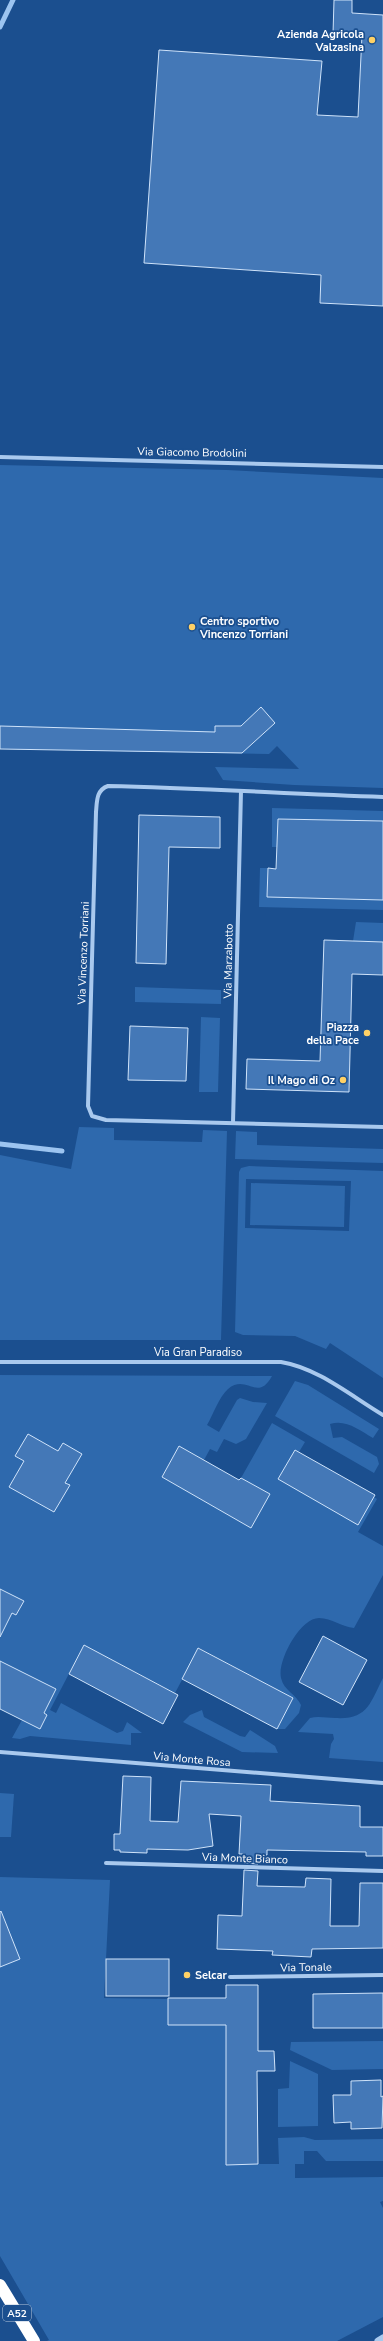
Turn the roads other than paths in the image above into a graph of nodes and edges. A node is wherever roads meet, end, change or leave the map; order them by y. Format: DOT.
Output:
graph roads {
  1 [pos="0,457"];
  2 [pos="383,467"];
  3 [pos="241,791"];
  4 [pos="383,797"];
  5 [pos="232,1123"];
  6 [pos="383,1127"];
  7 [pos="0,1362"];
  8 [pos="383,1415"];
  9 [pos="0,1752"];
  10 [pos="383,1783"];
  11 [pos="106,1863"];
  12 [pos="383,1871"];
  13 [pos="383,1975"];
  14 [pos="230,1977"];
  15 [pos="0,2285"];
  16 [pos="383,2338"];
  17 [pos="34,2341"];
  18 [pos="378,2341"];
  1 -- 2 [label="street, Via Giacomo Brodolini"];
  3 -- 4 [label="street"];
  3 -- 5 [label="street, Via Marzabotto"];
  3 -- 5 [label="street, Via Vincenzo Torriani"];
  5 -- 6 [label="street"];
  7 -- 8 [label="street, Via Gran Paradiso"];
  9 -- 10 [label="street, Via Monte Rosa"];
  11 -- 12 [label="street, Via Monte Bianco"];
  13 -- 14 [label="street, Via Tonale"];
  15 -- 17 [label="highway, A52"];
  16 -- 18 [label="street"];
}
